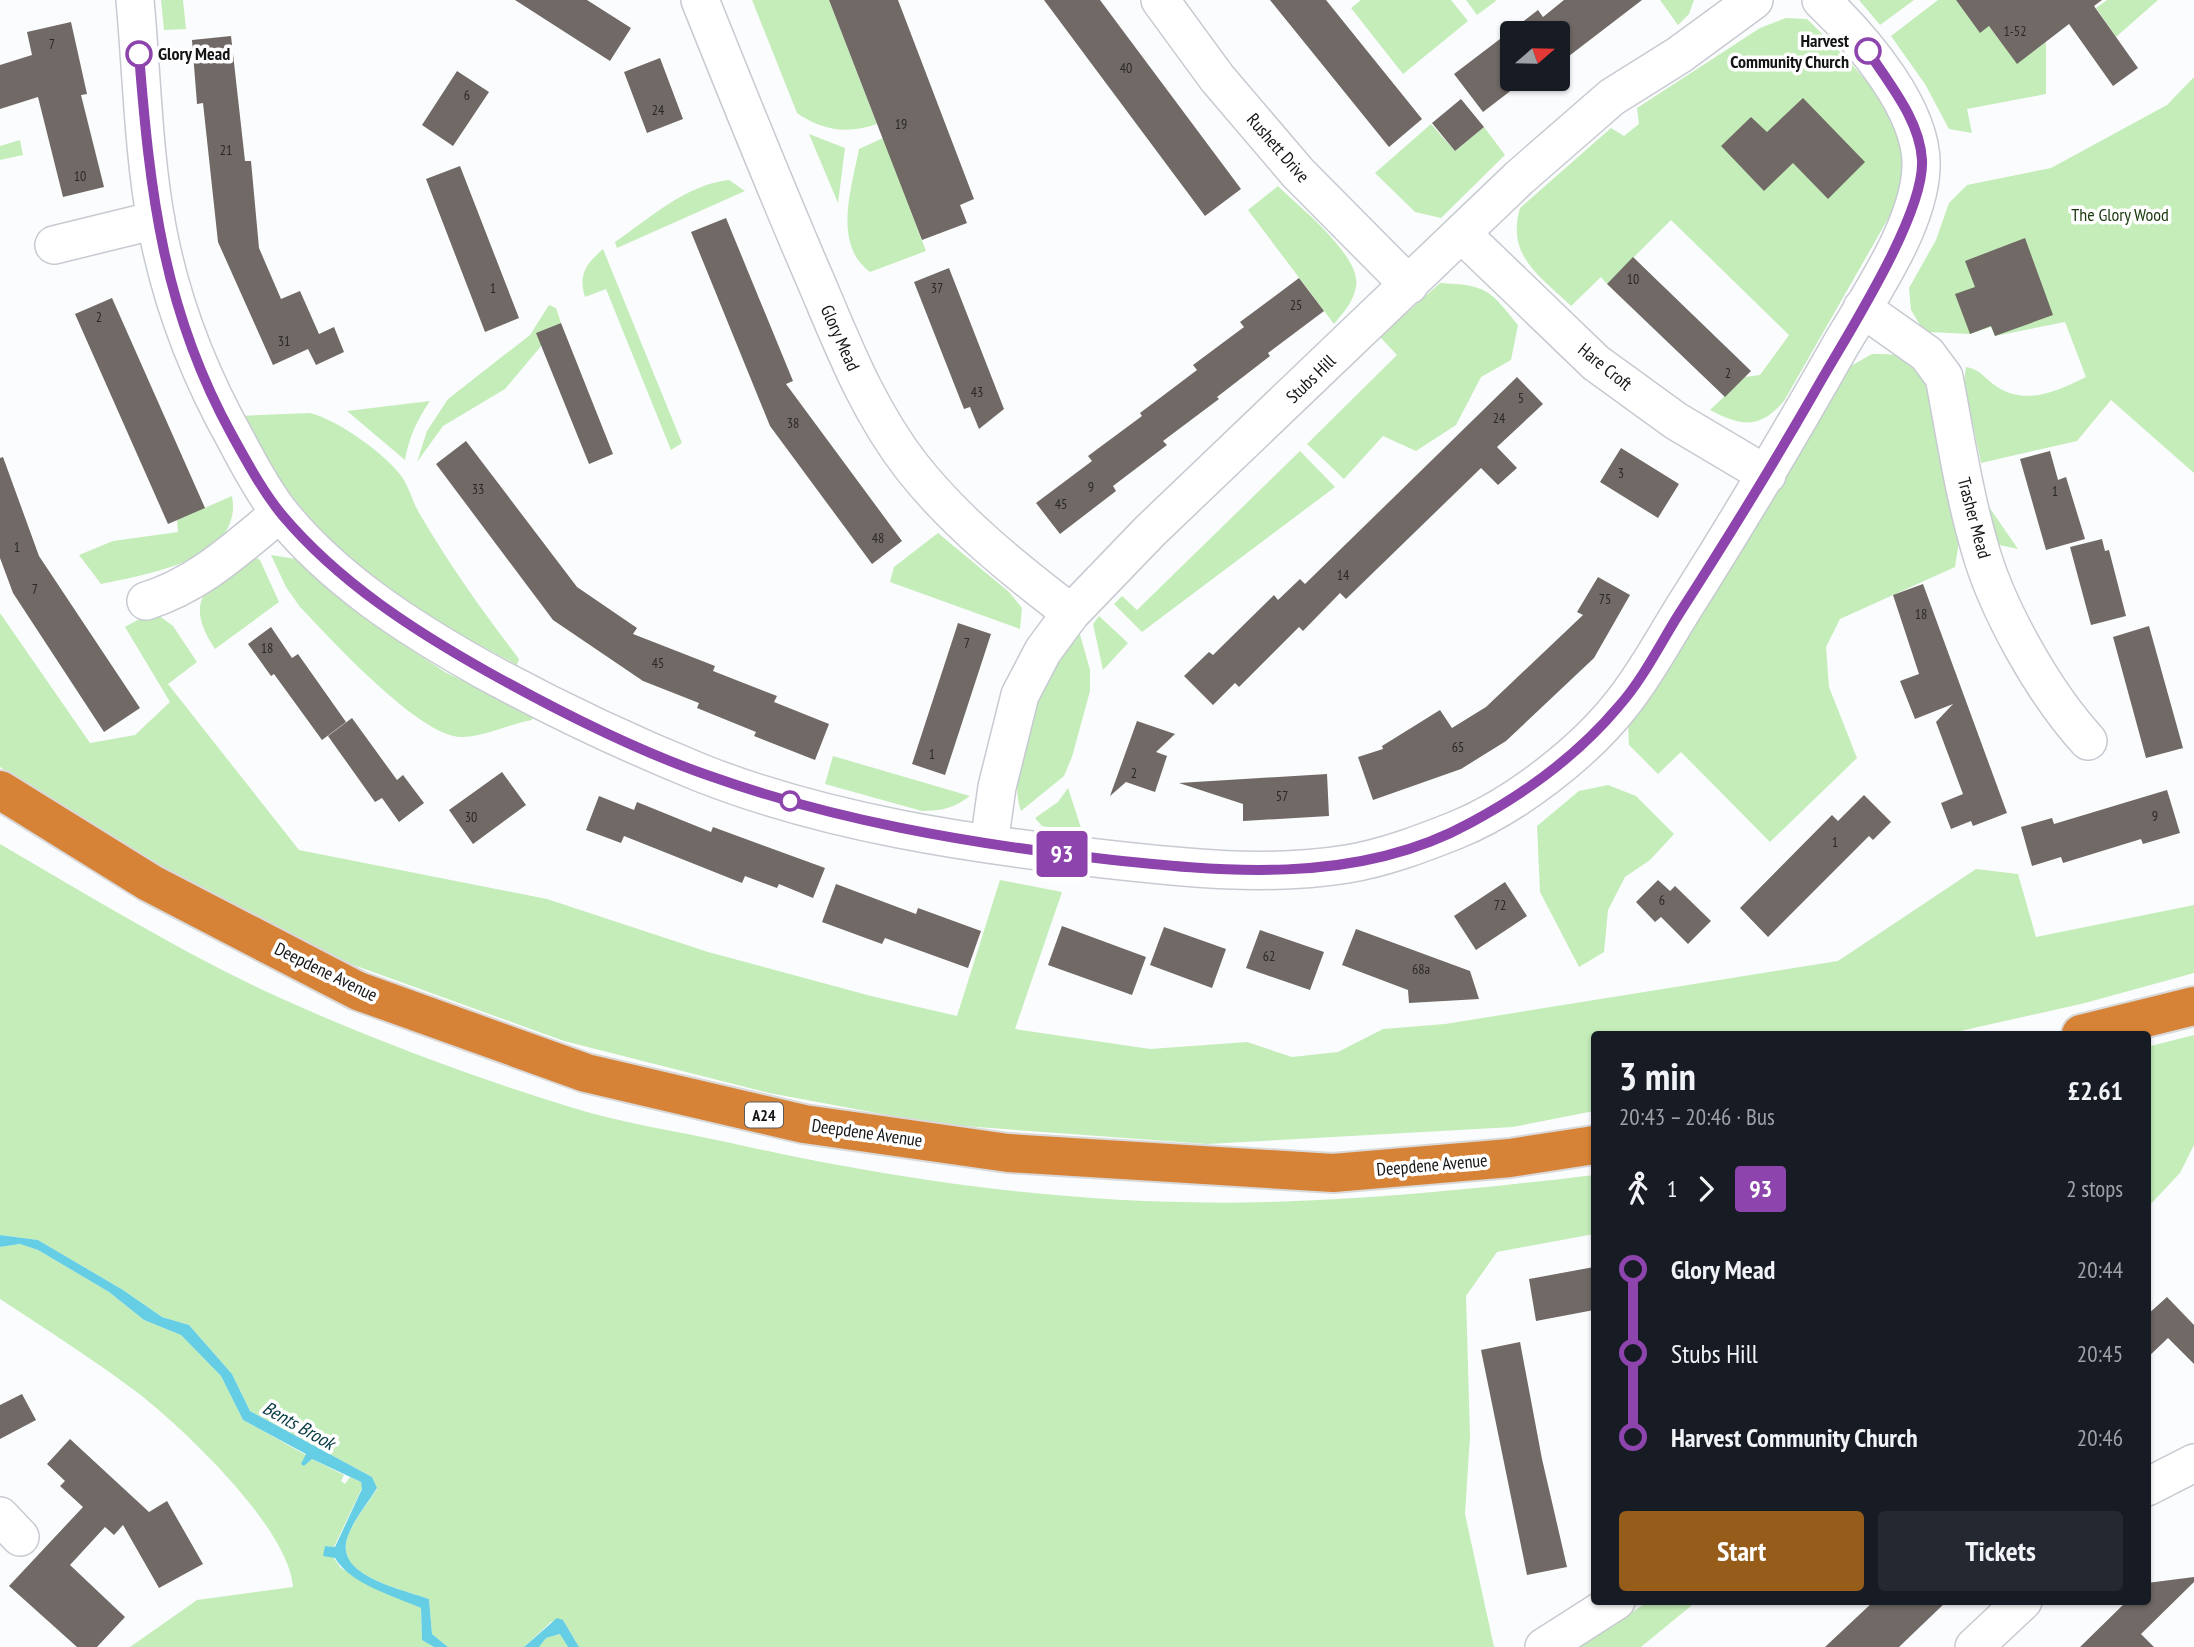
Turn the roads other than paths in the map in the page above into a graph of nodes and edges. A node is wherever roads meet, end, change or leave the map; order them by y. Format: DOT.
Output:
graph roads {
  1 [pos="135,0"];
  2 [pos="700,0"];
  3 [pos="1160,0"];
  4 [pos="1754,0"];
  5 [pos="1821,0"];
  6 [pos="156,220"];
  7 [pos="1462,234"];
  8 [pos="54,245"];
  9 [pos="1409,285"];
  10 [pos="1862,308"];
  11 [pos="1767,475"];
  12 [pos="280,513"];
  13 [pos="146,601"];
  14 [pos="1071,613"];
  15 [pos="2088,741"];
  16 [pos="0,790"];
  17 [pos="989,844"];
  18 [pos="2194,1006"];
  19 [pos="2093,1031"];
  20 [pos="1591,1145"];
  21 [pos="2194,1464"];
  22 [pos="2151,1485"];
  23 [pos="1610,1605"];
  24 [pos="2020,1605"];
  25 [pos="1544,1647"];
  26 [pos="1974,1647"];
  1 -- 6 [label="street"];
  2 -- 14 [label="street, Glory Mead"];
  3 -- 9 [label="street, Rushett Drive"];
  4 -- 7 [label="street, Stubs Hill"];
  5 -- 10 [label="street"];
  6 -- 8 [label="street"];
  6 -- 12 [label="street"];
  7 -- 9 [label="street, Stubs Hill"];
  7 -- 11 [label="street, Hare Croft"];
  9 -- 14 [label="street, Stubs Hill"];
  10 -- 11 [label="street"];
  10 -- 15 [label="street, Trasher Mead"];
  11 -- 17 [label="street"];
  12 -- 13 [label="street"];
  12 -- 17 [label="street"];
  14 -- 17 [label="street, Stubs Hill"];
  16 -- 20 [label="highway, Deepdene Avenue / A24"];
  18 -- 19 [label="highway"];
  21 -- 22 [label="street"];
  23 -- 25 [label="street"];
  24 -- 26 [label="street"];
}
